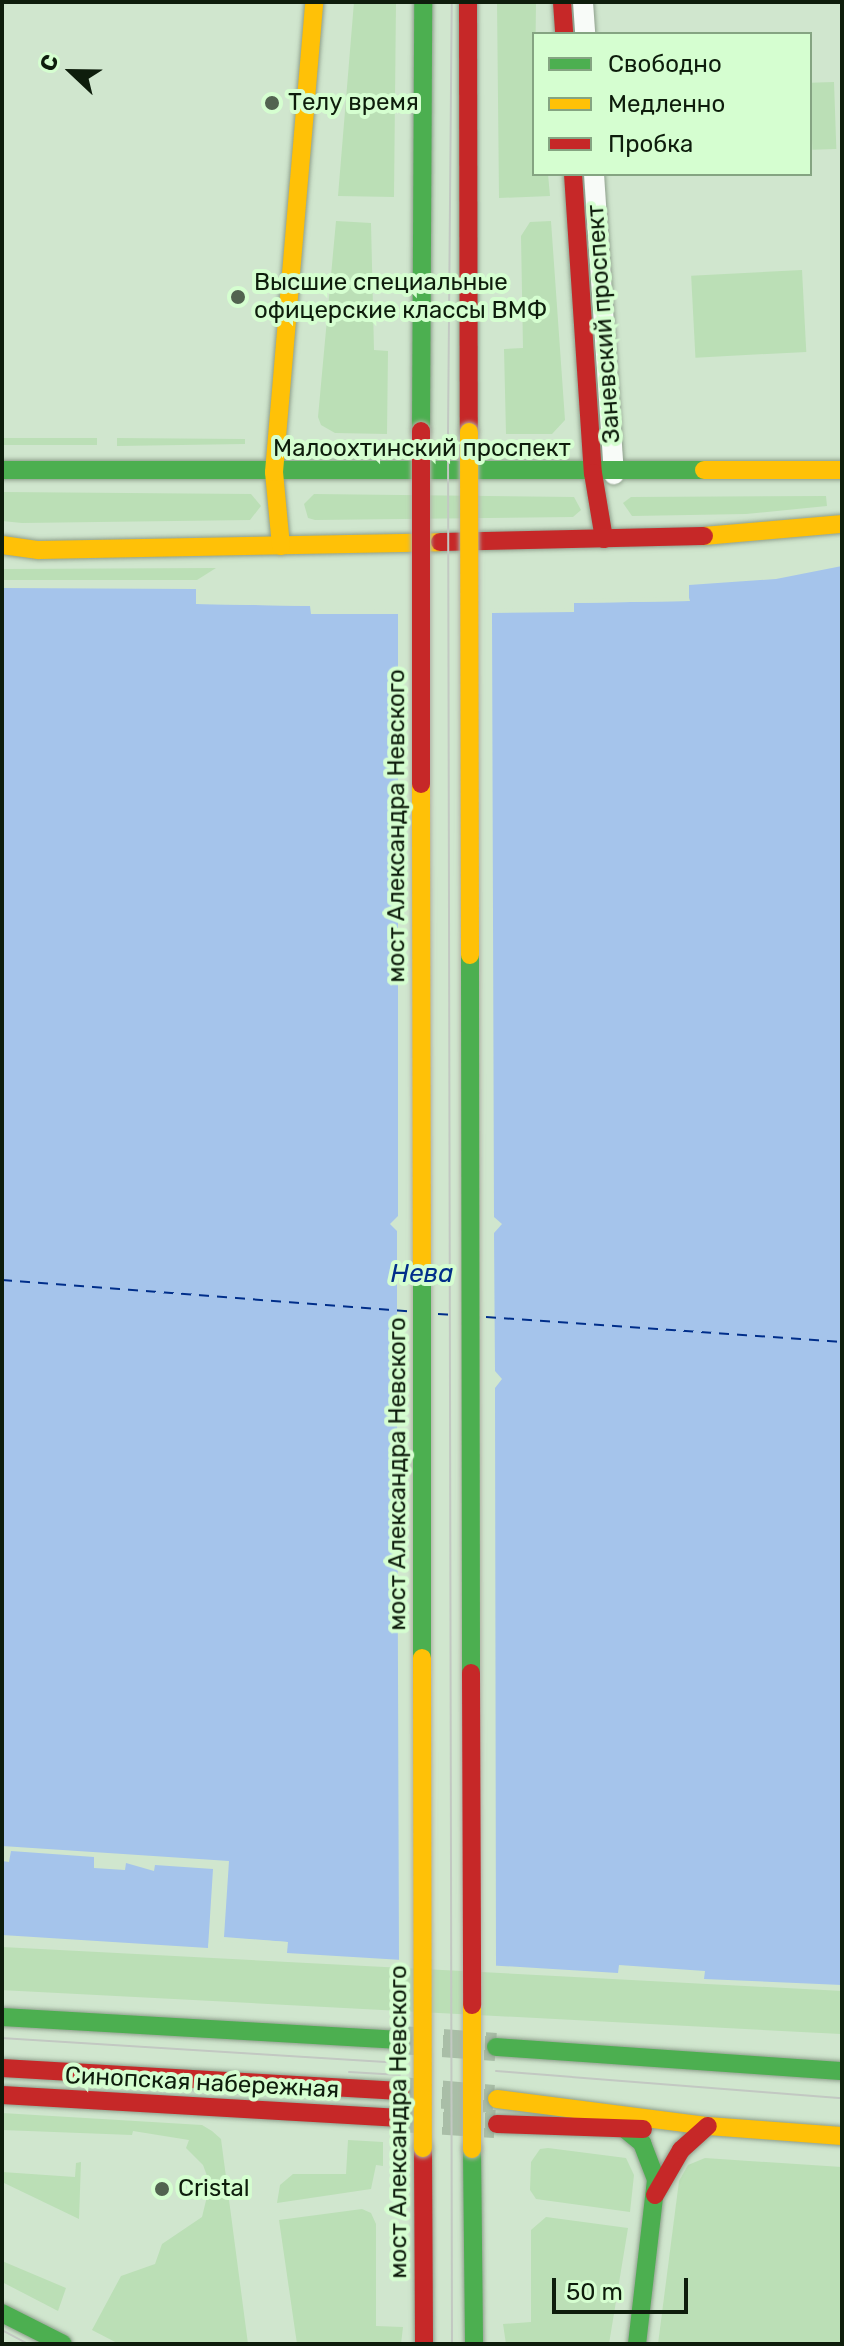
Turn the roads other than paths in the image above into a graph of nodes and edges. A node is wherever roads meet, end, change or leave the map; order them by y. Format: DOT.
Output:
graph roads {
  1 [pos="314,2"];
  2 [pos="423,2"];
  3 [pos="468,2"];
  4 [pos="562,2"];
  5 [pos="583,2"];
  6 [pos="564,32"];
  7 [pos="585,32"];
  8 [pos="573,176"];
  9 [pos="594,176"];
  10 [pos="2,470"];
  11 [pos="842,470"];
  12 [pos="274,472"];
  13 [pos="295,472"];
  14 [pos="593,473"];
  15 [pos="614,474"];
  16 [pos="842,524"];
  17 [pos="604,539"];
  18 [pos="281,546"];
  19 [pos="5,547"];
  20 [pos="2,2017"];
  21 [pos="400,2040"];
  22 [pos="496,2047"];
  23 [pos="2,2068"];
  24 [pos="842,2071"];
  25 [pos="400,2091"];
  26 [pos="2,2095"];
  27 [pos="497,2099"];
  28 [pos="400,2118"];
  29 [pos="497,2124"];
  30 [pos="708,2126"];
  31 [pos="626,2130"];
  32 [pos="842,2136"];
  33 [pos="655,2196"];
  34 [pos="2,2313"];
  35 [pos="473,2325"];
  36 [pos="424,2334"];
  37 [pos="635,2341"];
  38 [pos="63,2344"];
  39 [pos="474,2344"];
  40 [pos="480,2344"];
  1 -- 12 [label="main road"];
  2 -- 36 [label="main road, мост Александра Невского, bridge"];
  3 -- 35 [label="main road, bridge"];
  4 -- 6 [label="main road"];
  5 -- 7 [label="street"];
  8 -- 14 [label="main road"];
  9 -- 15 [label="street, Заневский проспект"];
  10 -- 12 [label="main road, Малоохтинский проспект"];
  11 -- 15 [label="main road, Малоохтинский проспект"];
  12 -- 13 [label="main road, Малоохтинский проспект"];
  12 -- 18 [label="main road"];
  13 -- 14 [label="main road, Малоохтинский проспект"];
  13 -- 18 [label="main road"];
  14 -- 15 [label="main road, Малоохтинский проспект"];
  14 -- 17 [label="main road"];
  15 -- 17 [label="main road"];
  16 -- 17 [label="main road"];
  17 -- 18 [label="main road"];
  18 -- 19 [label="main road"];
  20 -- 21 [label="main road"];
  22 -- 24 [label="main road"];
  23 -- 25 [label="main road, Синопская набережная"];
  26 -- 28 [label="main road, Синопская набережная"];
  27 -- 30 [label="main road"];
  29 -- 31 [label="main road"];
  30 -- 31 [label="main road"];
  30 -- 32 [label="main road"];
  30 -- 33 [label="main road"];
  31 -- 33 [label="main road"];
  33 -- 37 [label="main road"];
  34 -- 38 [label="main road"];
  35 -- 39 [label="main road"];
  35 -- 40 [label="main road"];
}
